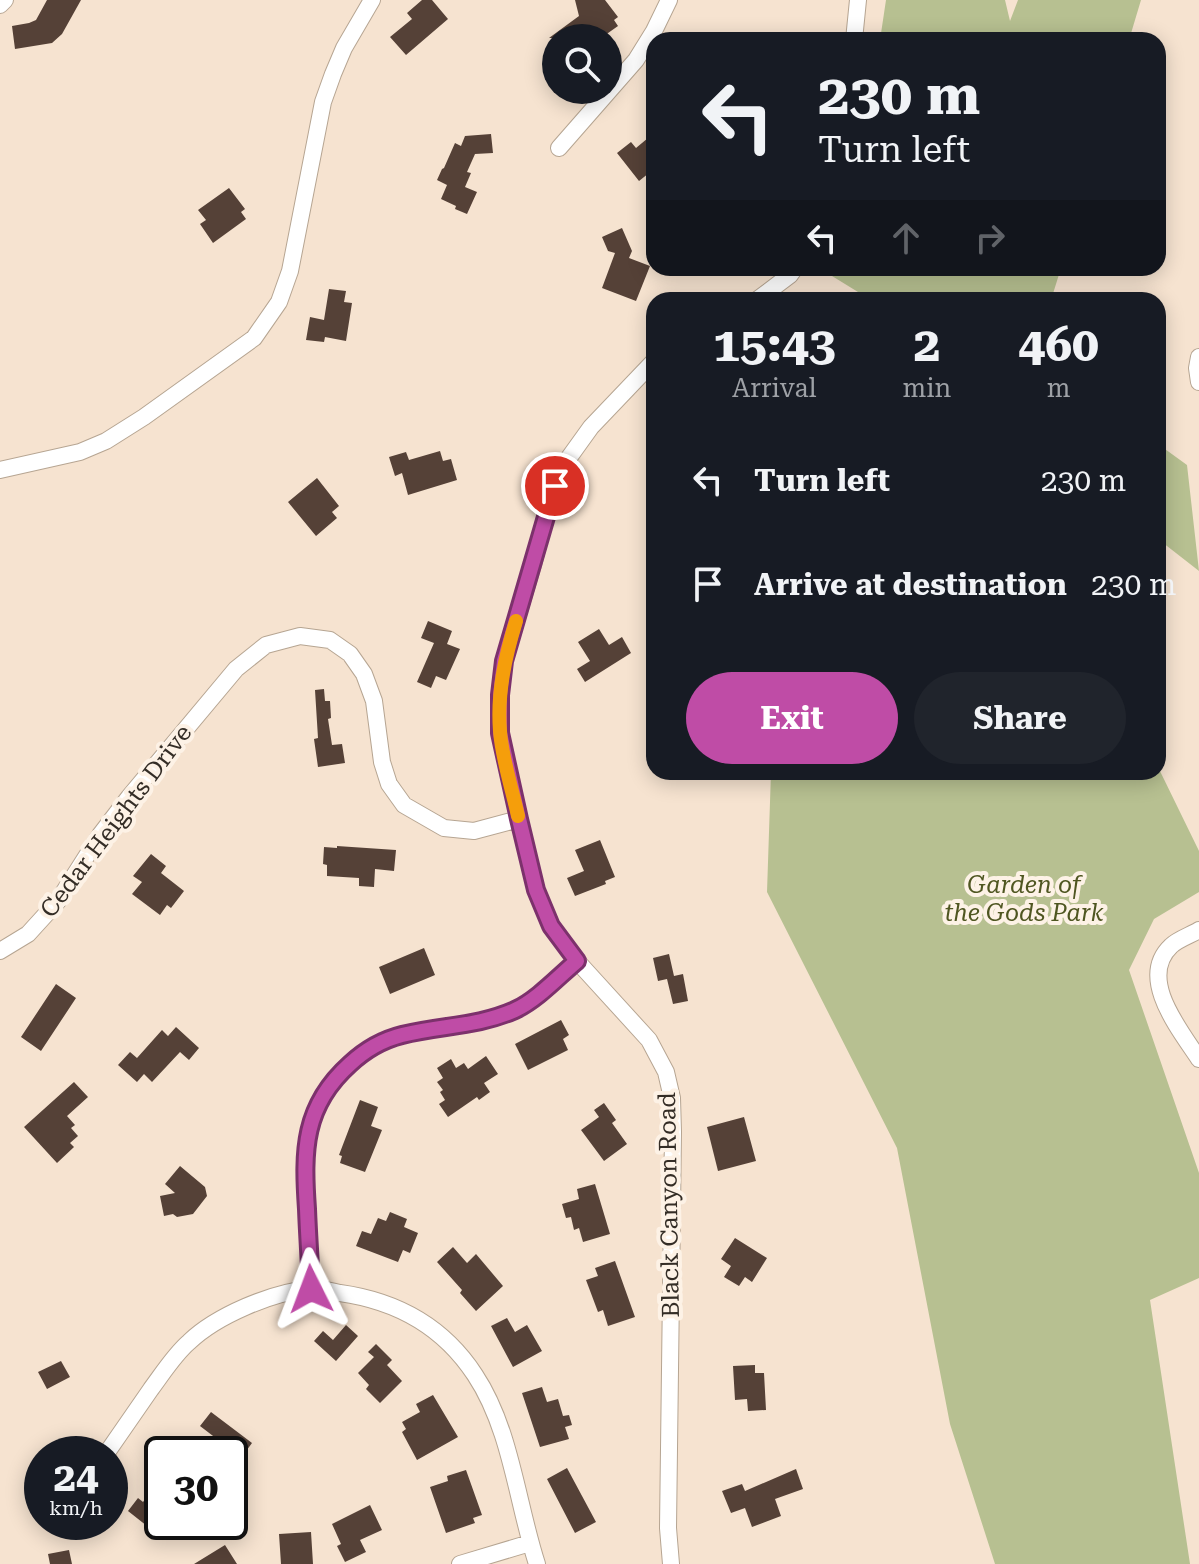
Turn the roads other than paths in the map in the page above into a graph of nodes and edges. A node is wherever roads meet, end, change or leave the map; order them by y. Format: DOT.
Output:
graph roads {
  1 [pos="5,0"];
  2 [pos="372,0"];
  3 [pos="669,0"];
  4 [pos="858,0"];
  5 [pos="0,5"];
  6 [pos="653,32"];
  7 [pos="855,32"];
  8 [pos="646,44"];
  9 [pos="559,148"];
  10 [pos="789,276"];
  11 [pos="768,292"];
  12 [pos="1199,357"];
  13 [pos="646,369"];
  14 [pos="1199,382"];
  15 [pos="0,470"];
  16 [pos="519,819"];
  17 [pos="1199,930"];
  18 [pos="0,951"];
  19 [pos="577,961"];
  20 [pos="1199,1059"];
  21 [pos="311,1289"];
  22 [pos="119,1436"];
  23 [pos="530,1543"];
  24 [pos="460,1564"];
  25 [pos="537,1564"];
  26 [pos="671,1564"];
  1 -- 5 [label="street"];
  2 -- 15 [label="street"];
  3 -- 6 [label="street"];
  4 -- 7 [label="street"];
  8 -- 9 [label="street"];
  10 -- 11 [label="street"];
  12 -- 14 [label="street"];
  13 -- 16 [label="street, Black Canyon Road"];
  16 -- 18 [label="street, Cedar Heights Drive"];
  16 -- 19 [label="street, Black Canyon Road"];
  17 -- 20 [label="street"];
  19 -- 21 [label="street"];
  19 -- 26 [label="street, Black Canyon Road"];
  21 -- 22 [label="street"];
  21 -- 23 [label="street"];
  23 -- 24 [label="street"];
  23 -- 25 [label="street"];
}
